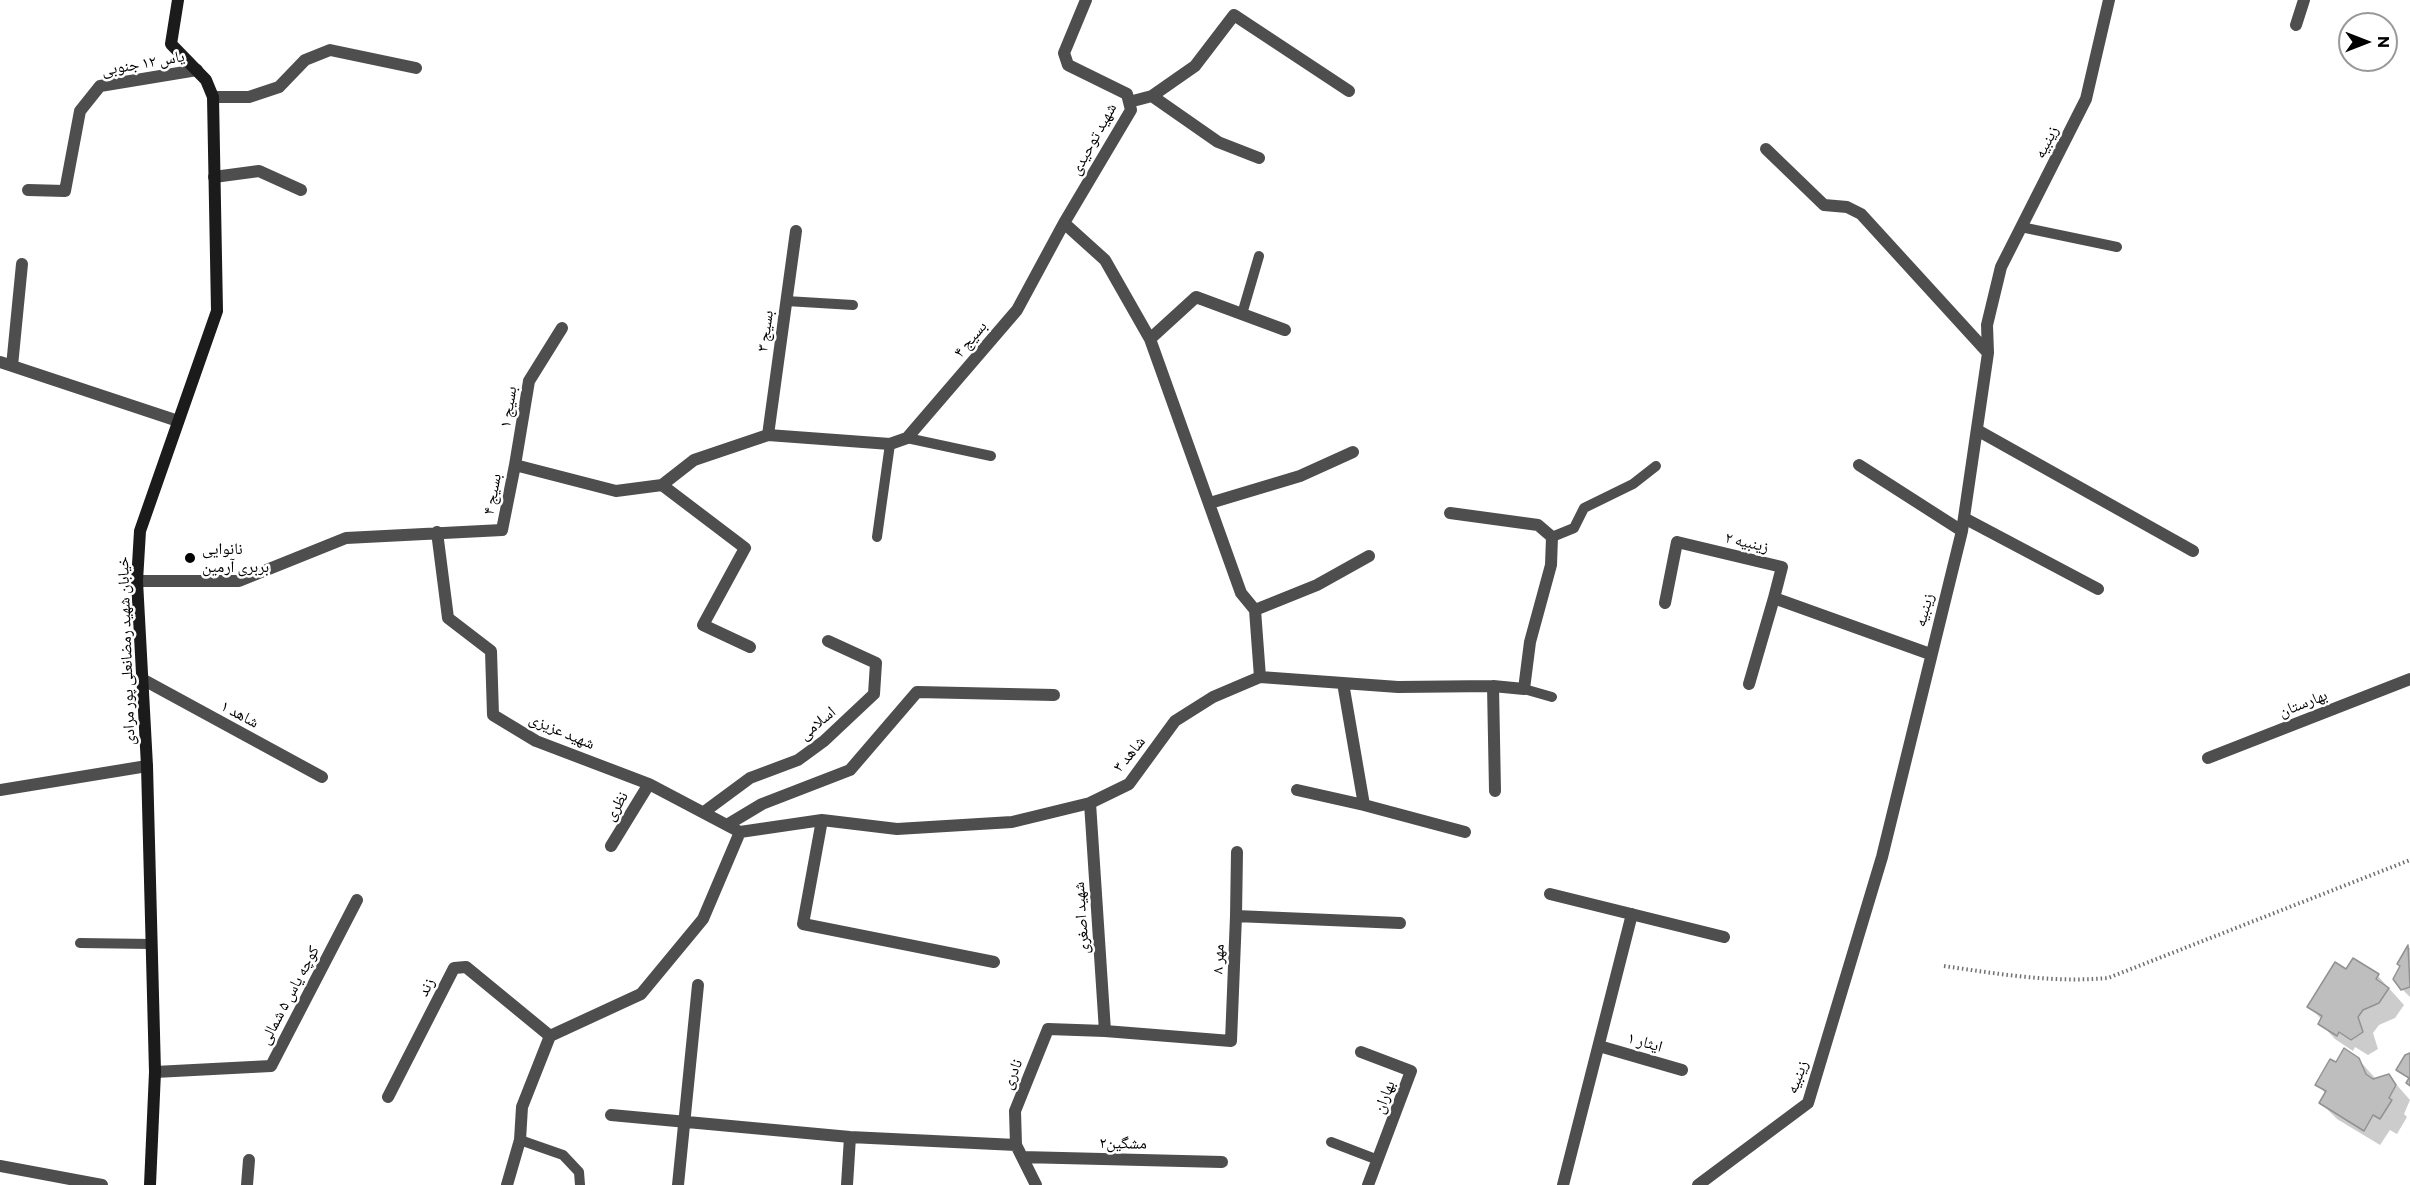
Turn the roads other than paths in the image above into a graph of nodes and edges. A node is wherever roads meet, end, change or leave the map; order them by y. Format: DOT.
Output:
graph roads {
  1 [pos="178,0"];
  2 [pos="1086,0"];
  3 [pos="2109,0"];
  4 [pos="2304,0"];
  5 [pos="2296,25"];
  6 [pos="416,68"];
  7 [pos="197,70"];
  8 [pos="1349,91"];
  9 [pos="213,96"];
  10 [pos="1152,96"];
  11 [pos="1129,102"];
  12 [pos="1766,149"];
  13 [pos="1259,158"];
  14 [pos="214,177"];
  15 [pos="28,190"];
  16 [pos="301,190"];
  17 [pos="1064,223"];
  18 [pos="2021,227"];
  19 [pos="796,231"];
  20 [pos="2117,247"];
  21 [pos="1259,256"];
  22 [pos="22,264"];
  23 [pos="786,302"];
  24 [pos="853,305"];
  25 [pos="1242,314"];
  26 [pos="562,328"];
  27 [pos="1285,330"];
  28 [pos="1150,339"];
  29 [pos="1988,353"];
  30 [pos="6,364"];
  31 [pos="178,421"];
  32 [pos="1977,430"];
  33 [pos="768,435"];
  34 [pos="908,438"];
  35 [pos="891,444"];
  36 [pos="1353,453"];
  37 [pos="991,456"];
  38 [pos="515,465"];
  39 [pos="1859,465"];
  40 [pos="1656,466"];
  41 [pos="662,485"];
  42 [pos="1210,503"];
  43 [pos="1450,513"];
  44 [pos="1963,525"];
  45 [pos="437,532"];
  46 [pos="877,537"];
  47 [pos="1552,537"];
  48 [pos="2193,551"];
  49 [pos="1369,556"];
  50 [pos="137,581"];
  51 [pos="2098,589"];
  52 [pos="1774,598"];
  53 [pos="1665,603"];
  54 [pos="1255,610"];
  55 [pos="828,641"];
  56 [pos="750,647"];
  57 [pos="1930,654"];
  58 [pos="1260,677"];
  59 [pos="142,679"];
  60 [pos="2410,679"];
  61 [pos="1343,683"];
  62 [pos="1749,684"];
  63 [pos="1493,686"];
  64 [pos="1524,689"];
  65 [pos="1054,695"];
  66 [pos="1552,697"];
  67 [pos="2208,758"];
  68 [pos="147,766"];
  69 [pos="322,777"];
  70 [pos="649,784"];
  71 [pos="0,790"];
  72 [pos="1297,790"];
  73 [pos="1495,791"];
  74 [pos="1090,803"];
  75 [pos="1364,805"];
  76 [pos="704,812"];
  77 [pos="822,820"];
  78 [pos="727,825"];
  79 [pos="740,832"];
  80 [pos="1465,832"];
  81 [pos="611,846"];
  82 [pos="1237,852"];
  83 [pos="1550,894"];
  84 [pos="357,900"];
  85 [pos="1632,914"];
  86 [pos="1236,916"];
  87 [pos="1400,923"];
  88 [pos="1724,937"];
  89 [pos="80,943"];
  90 [pos="152,944"];
  91 [pos="994,962"];
  92 [pos="698,985"];
  93 [pos="1105,1031"];
  94 [pos="550,1036"];
  95 [pos="1599,1046"];
  96 [pos="1361,1052"];
  97 [pos="1682,1070"];
  98 [pos="155,1072"];
  99 [pos="388,1097"];
  100 [pos="611,1115"];
  101 [pos="684,1121"];
  102 [pos="850,1137"];
  103 [pos="520,1140"];
  104 [pos="1331,1142"];
  105 [pos="1016,1145"];
  106 [pos="1022,1157"];
  107 [pos="249,1160"];
  108 [pos="1377,1160"];
  109 [pos="1222,1162"];
  110 [pos="0,1166"];
  111 [pos="102,1185"];
  112 [pos="150,1185"];
  113 [pos="247,1185"];
  114 [pos="507,1185"];
  115 [pos="580,1185"];
  116 [pos="678,1185"];
  117 [pos="847,1185"];
  118 [pos="1036,1185"];
  119 [pos="1368,1185"];
  120 [pos="1563,1185"];
  121 [pos="1698,1185"];
  1 -- 7 [label="street"];
  2 -- 11 [label="street, شهید توحیدی"];
  3 -- 18 [label="street, زینبیه"];
  4 -- 5 [label="street"];
  6 -- 9 [label="street"];
  7 -- 9 [label="street"];
  7 -- 15 [label="street, یاس ۱۲ جنوبی"];
  8 -- 10 [label="street"];
  9 -- 14 [label="street, خیابان شهید رمضانعلی پور مرادی"];
  10 -- 11 [label="street"];
  10 -- 13 [label="street"];
  11 -- 17 [label="street, شهید توحیدی"];
  12 -- 29 [label="street"];
  14 -- 16 [label="street"];
  14 -- 31 [label="street, خیابان شهید رمضانعلی پور مرادی"];
  17 -- 28 [label="street"];
  17 -- 34 [label="street, بسیج ۴"];
  18 -- 20 [label="lane"];
  18 -- 29 [label="street, زینبیه"];
  19 -- 23 [label="street, بسیج ۳"];
  21 -- 25 [label="lane"];
  22 -- 30 [label="street"];
  23 -- 24 [label="lane"];
  23 -- 33 [label="street, بسیج ۳"];
  25 -- 27 [label="street"];
  25 -- 28 [label="street"];
  26 -- 38 [label="street, بسیج ۱"];
  28 -- 42 [label="street"];
  29 -- 32 [label="street, زینبیه"];
  30 -- 31 [label="street"];
  31 -- 50 [label="street, خیابان شهید رمضانعلی پور مرادی"];
  32 -- 44 [label="street, زینبیه"];
  32 -- 48 [label="street"];
  33 -- 35 [label="street"];
  33 -- 41 [label="street"];
  34 -- 35 [label="street"];
  34 -- 37 [label="lane"];
  35 -- 46 [label="lane"];
  36 -- 42 [label="street"];
  38 -- 41 [label="street, بسیج ۴"];
  38 -- 45 [label="street, بسیج ۴"];
  39 -- 44 [label="street"];
  40 -- 47 [label="lane"];
  41 -- 56 [label="street"];
  42 -- 54 [label="street"];
  43 -- 47 [label="street"];
  44 -- 51 [label="street"];
  44 -- 57 [label="street, زینبیه"];
  45 -- 50 [label="street"];
  45 -- 70 [label="street, شهید عزیزی"];
  47 -- 64 [label="street"];
  49 -- 54 [label="street"];
  50 -- 59 [label="street, خیابان شهید رمضانعلی پور مرادی"];
  52 -- 53 [label="street, زینبیه ۲"];
  52 -- 57 [label="street"];
  52 -- 62 [label="street"];
  54 -- 58 [label="street"];
  55 -- 76 [label="street, اسلامی"];
  57 -- 121 [label="street, زینبیه"];
  58 -- 61 [label="street, شاهد ۳"];
  58 -- 74 [label="street, شاهد ۳"];
  59 -- 68 [label="street, خیابان شهید رمضانعلی پور مرادی"];
  59 -- 69 [label="street, شاهد ۱"];
  60 -- 67 [label="street, بهارستان"];
  61 -- 63 [label="street, شاهد ۳"];
  61 -- 75 [label="street"];
  63 -- 64 [label="street, شاهد ۳"];
  63 -- 73 [label="street"];
  64 -- 66 [label="lane"];
  65 -- 78 [label="street"];
  68 -- 71 [label="street"];
  68 -- 90 [label="street, خیابان شهید رمضانعلی پور مرادی"];
  70 -- 76 [label="street, شهید عزیزی"];
  70 -- 81 [label="street, نظری"];
  72 -- 75 [label="street"];
  74 -- 77 [label="street, شاهد ۳"];
  74 -- 93 [label="street, شهید اصغری"];
  75 -- 80 [label="street"];
  76 -- 78 [label="street, شهید عزیزی"];
  77 -- 79 [label="street, شاهد ۳"];
  77 -- 91 [label="street"];
  78 -- 79 [label="street, شهید عزیزی"];
  79 -- 94 [label="street"];
  82 -- 86 [label="street"];
  83 -- 85 [label="street"];
  84 -- 98 [label="street, کوچه یاس ۵ شمالی"];
  85 -- 88 [label="street"];
  85 -- 95 [label="street"];
  86 -- 87 [label="street"];
  86 -- 93 [label="street, مهر ۸"];
  89 -- 90 [label="lane"];
  90 -- 98 [label="street, خیابان شهید رمضانعلی پور مرادی"];
  92 -- 101 [label="street"];
  93 -- 105 [label="street, نادری"];
  94 -- 99 [label="street, زند"];
  94 -- 103 [label="street"];
  95 -- 97 [label="street, ایثار ۱"];
  95 -- 120 [label="street"];
  96 -- 108 [label="street, بهاران"];
  98 -- 112 [label="street, خیابان شهید رمضانعلی پور مرادی"];
  100 -- 101 [label="street"];
  101 -- 102 [label="street"];
  101 -- 116 [label="street"];
  102 -- 105 [label="street"];
  102 -- 117 [label="street"];
  103 -- 114 [label="street"];
  103 -- 115 [label="lane"];
  104 -- 108 [label="lane"];
  105 -- 106 [label="street, نادری"];
  106 -- 109 [label="street, مشگین۲"];
  106 -- 118 [label="street, نادری"];
  107 -- 113 [label="street"];
  108 -- 119 [label="street, بهاران"];
  110 -- 111 [label="street"];
}
